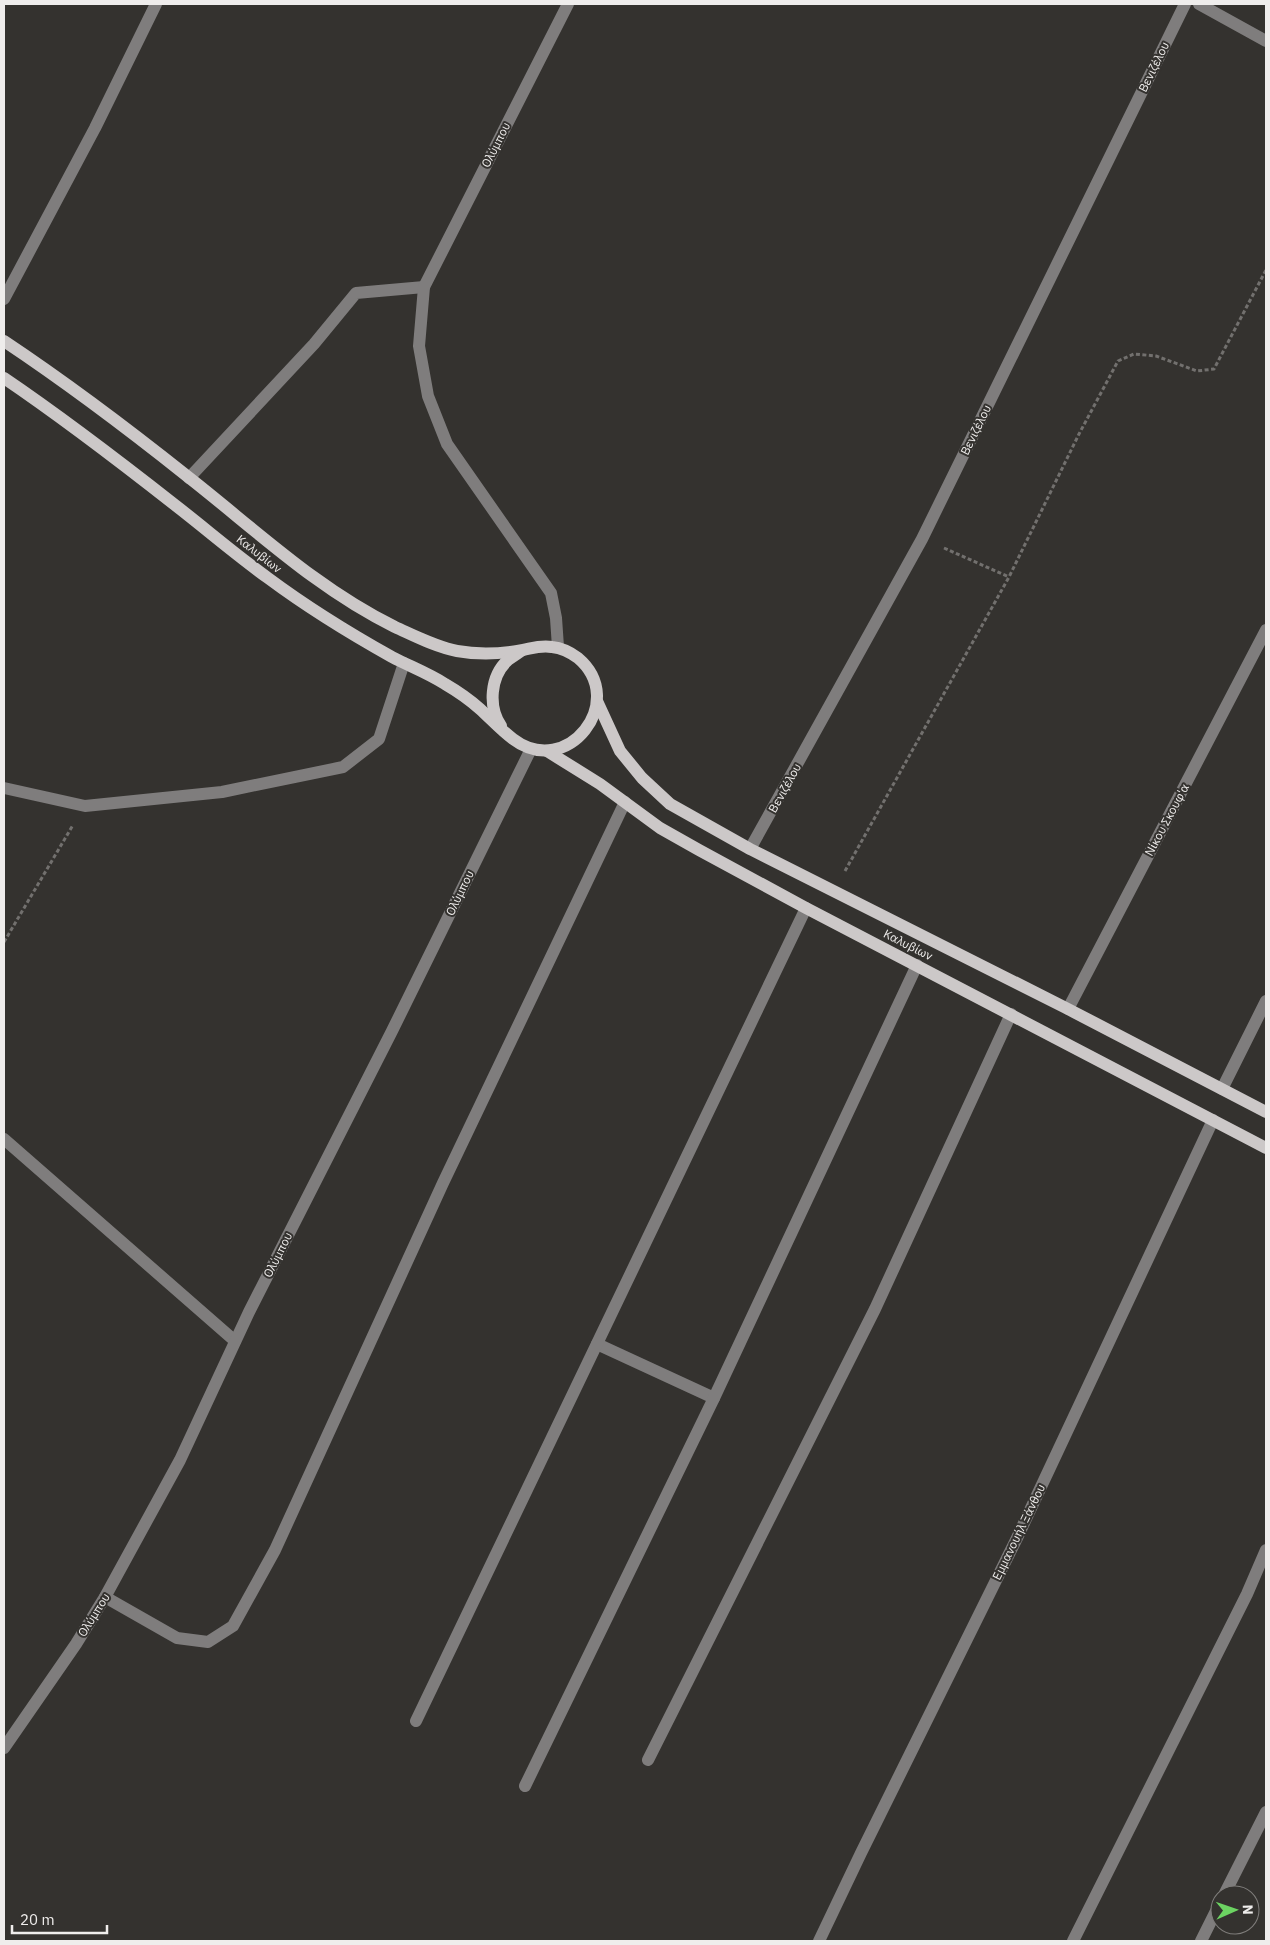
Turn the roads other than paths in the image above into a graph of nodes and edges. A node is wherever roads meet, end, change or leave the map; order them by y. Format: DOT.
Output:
graph roads {
  1 [pos="156,4"];
  2 [pos="568,4"];
  3 [pos="1185,4"];
  4 [pos="1199,4"];
  5 [pos="1266,41"];
  6 [pos="424,287"];
  7 [pos="4,299"];
  8 [pos="4,340"];
  9 [pos="4,378"];
  10 [pos="189,478"];
  11 [pos="1266,630"];
  12 [pos="558,647"];
  13 [pos="524,650"];
  14 [pos="404,663"];
  15 [pos="597,701"];
  16 [pos="508,735"];
  17 [pos="531,749"];
  18 [pos="547,751"];
  19 [pos="4,788"];
  20 [pos="625,802"];
  21 [pos="750,849"];
  22 [pos="806,908"];
  23 [pos="917,965"];
  24 [pos="1266,1001"];
  25 [pos="1068,1009"];
  26 [pos="1010,1014"];
  27 [pos="1222,1089"];
  28 [pos="1266,1112"];
  29 [pos="1213,1120"];
  30 [pos="4,1139"];
  31 [pos="1266,1148"];
  32 [pos="235,1340"];
  33 [pos="597,1344"];
  34 [pos="714,1398"];
  35 [pos="1266,1550"];
  36 [pos="105,1598"];
  37 [pos="416,1721"];
  38 [pos="4,1748"];
  39 [pos="648,1760"];
  40 [pos="525,1786"];
  41 [pos="1266,1812"];
  42 [pos="1229,1885"];
  43 [pos="1210,1923"];
  44 [pos="820,1941"];
  45 [pos="1073,1941"];
  46 [pos="1201,1941"];
  1 -- 7 [label="street"];
  2 -- 6 [label="street, Ολύμπου"];
  3 -- 21 [label="street, Βενιζέλου"];
  4 -- 5 [label="street"];
  6 -- 10 [label="street"];
  6 -- 12 [label="street"];
  8 -- 10 [label="main road, Καλυβίων"];
  9 -- 14 [label="main road, Καλυβίων"];
  10 -- 13 [label="main road, Καλυβίων"];
  11 -- 25 [label="street, Νίκου Σκουφ'α"];
  12 -- 13 [label="main road, Καλυβίων"];
  12 -- 15 [label="main road, Καλυβίων"];
  13 -- 16 [label="main road, Καλυβίων"];
  14 -- 16 [label="main road, Καλυβίων"];
  14 -- 19 [label="street"];
  15 -- 18 [label="main road, Καλυβίων"];
  15 -- 21 [label="main road, Καλυβίων"];
  16 -- 17 [label="main road, Καλυβίων"];
  17 -- 18 [label="main road, Καλυβίων"];
  17 -- 32 [label="street, Ολύμπου"];
  18 -- 20 [label="main road, Καλυβίων"];
  20 -- 22 [label="main road, Καλυβίων"];
  20 -- 36 [label="street"];
  21 -- 25 [label="main road, Καλυβίων"];
  22 -- 23 [label="main road, Καλυβίων"];
  22 -- 33 [label="street"];
  23 -- 26 [label="main road, Καλυβίων"];
  23 -- 34 [label="street"];
  24 -- 27 [label="street"];
  25 -- 27 [label="main road, Καλυβίων"];
  26 -- 29 [label="main road, Καλυβίων"];
  26 -- 39 [label="street"];
  27 -- 28 [label="main road, Καλυβίων"];
  29 -- 31 [label="main road, Καλυβίων"];
  29 -- 44 [label="street, Εμμανουήλ Ξάνθου"];
  30 -- 32 [label="street"];
  32 -- 36 [label="street, Ολύμπου"];
  33 -- 34 [label="street"];
  33 -- 37 [label="street"];
  34 -- 40 [label="street"];
  35 -- 45 [label="street"];
  36 -- 38 [label="street, Ολύμπου"];
  41 -- 42 [label="street"];
  43 -- 46 [label="street"];
}
